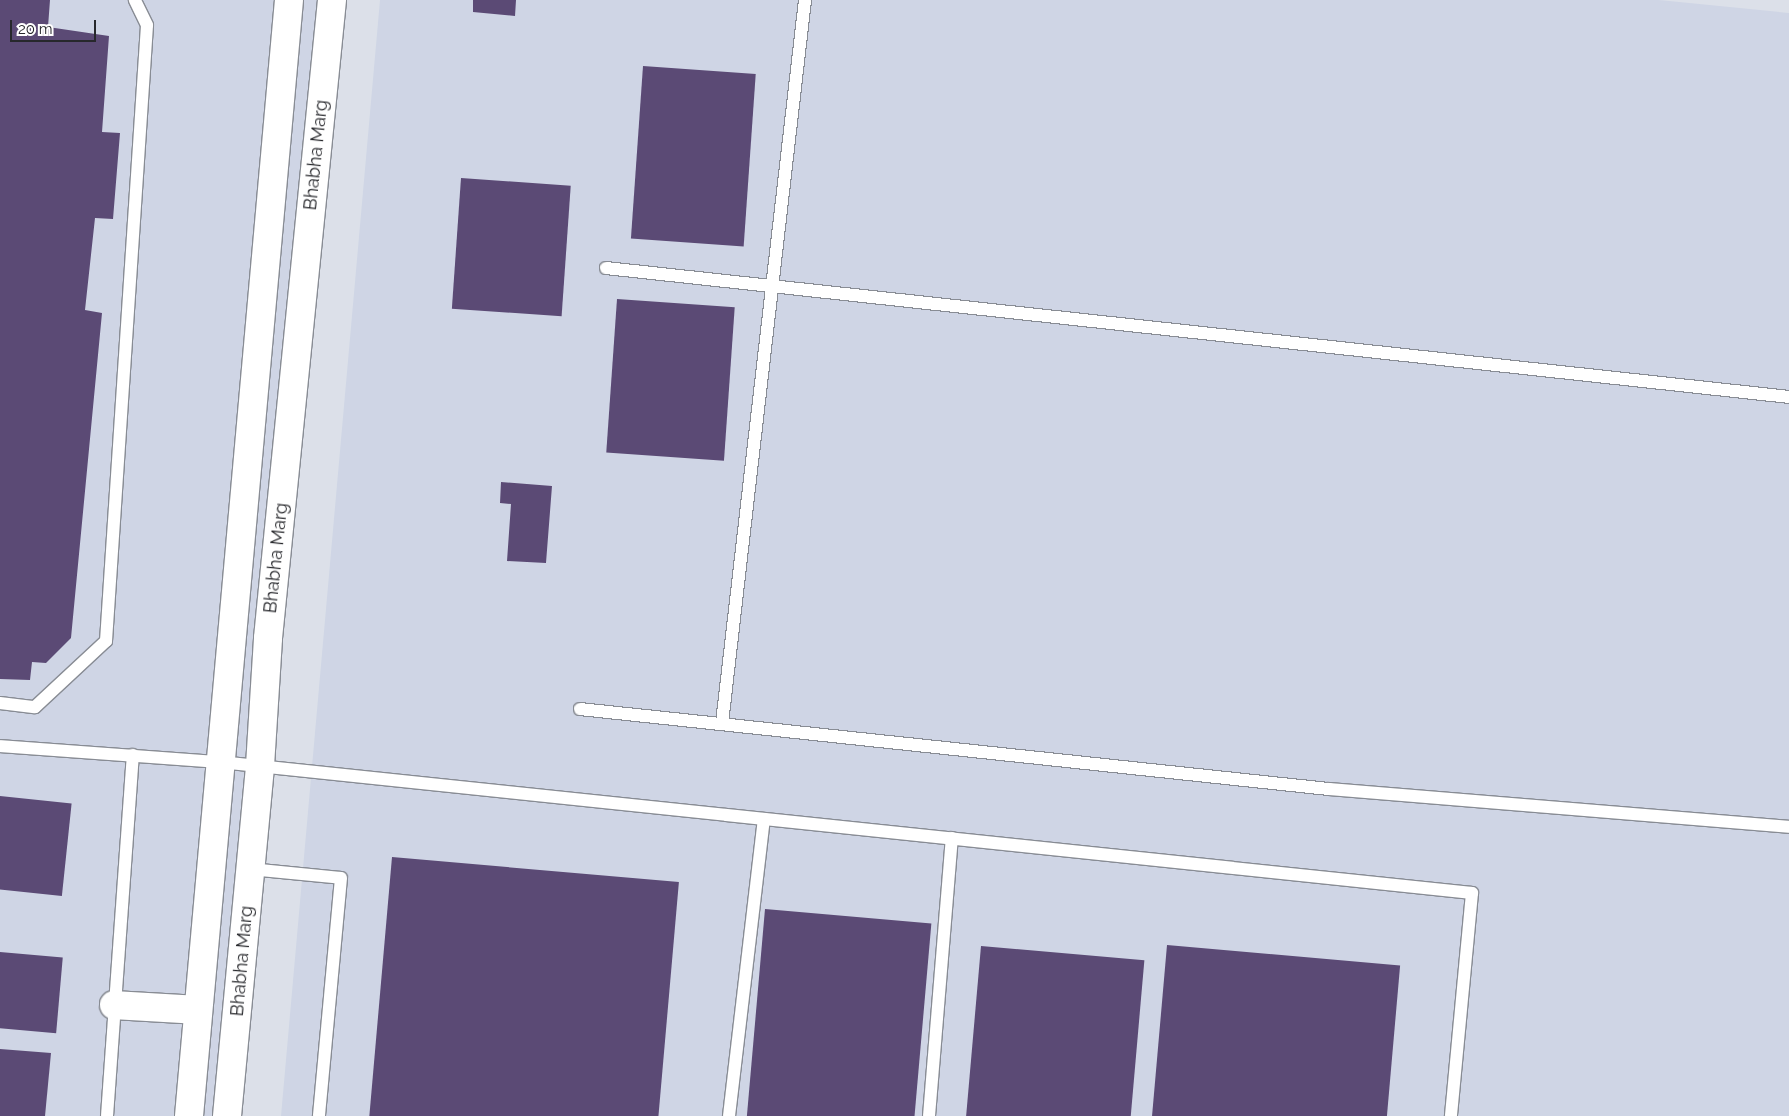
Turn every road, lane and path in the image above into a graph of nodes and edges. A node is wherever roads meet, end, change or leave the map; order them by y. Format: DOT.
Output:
graph roads {
  1 [pos="135,0"];
  2 [pos="289,0"];
  3 [pos="332,0"];
  4 [pos="805,0"];
  5 [pos="606,268"];
  6 [pos="774,288"];
  7 [pos="1789,397"];
  8 [pos="0,704"];
  9 [pos="580,709"];
  10 [pos="722,723"];
  11 [pos="0,746"];
  12 [pos="133,755"];
  13 [pos="220,762"];
  14 [pos="260,766"];
  15 [pos="764,819"];
  16 [pos="1789,827"];
  17 [pos="952,838"];
  18 [pos="250,870"];
  19 [pos="114,1005"];
  20 [pos="198,1010"];
  21 [pos="106,1116"];
  22 [pos="189,1116"];
  23 [pos="228,1116"];
  24 [pos="319,1116"];
  25 [pos="729,1116"];
  26 [pos="929,1116"];
  27 [pos="1451,1116"];
  1 -- 8 [label="lane"];
  2 -- 13 [label="street, Bhabha Marg"];
  3 -- 14 [label="street, Bhabha Marg"];
  4 -- 6 [label="lane"];
  5 -- 6 [label="lane"];
  6 -- 7 [label="lane"];
  6 -- 10 [label="lane"];
  9 -- 10 [label="lane"];
  10 -- 16 [label="lane"];
  11 -- 12 [label="lane"];
  12 -- 13 [label="lane"];
  12 -- 19 [label="lane"];
  13 -- 14 [label="lane"];
  13 -- 20 [label="street, Bhabha Marg"];
  14 -- 15 [label="lane"];
  14 -- 18 [label="street, Bhabha Marg"];
  15 -- 17 [label="lane"];
  15 -- 25 [label="lane"];
  17 -- 26 [label="lane"];
  17 -- 27 [label="lane"];
  18 -- 23 [label="street, Bhabha Marg"];
  18 -- 24 [label="lane"];
  19 -- 20 [label="street"];
  19 -- 21 [label="lane"];
  20 -- 22 [label="street, Bhabha Marg"];
}
